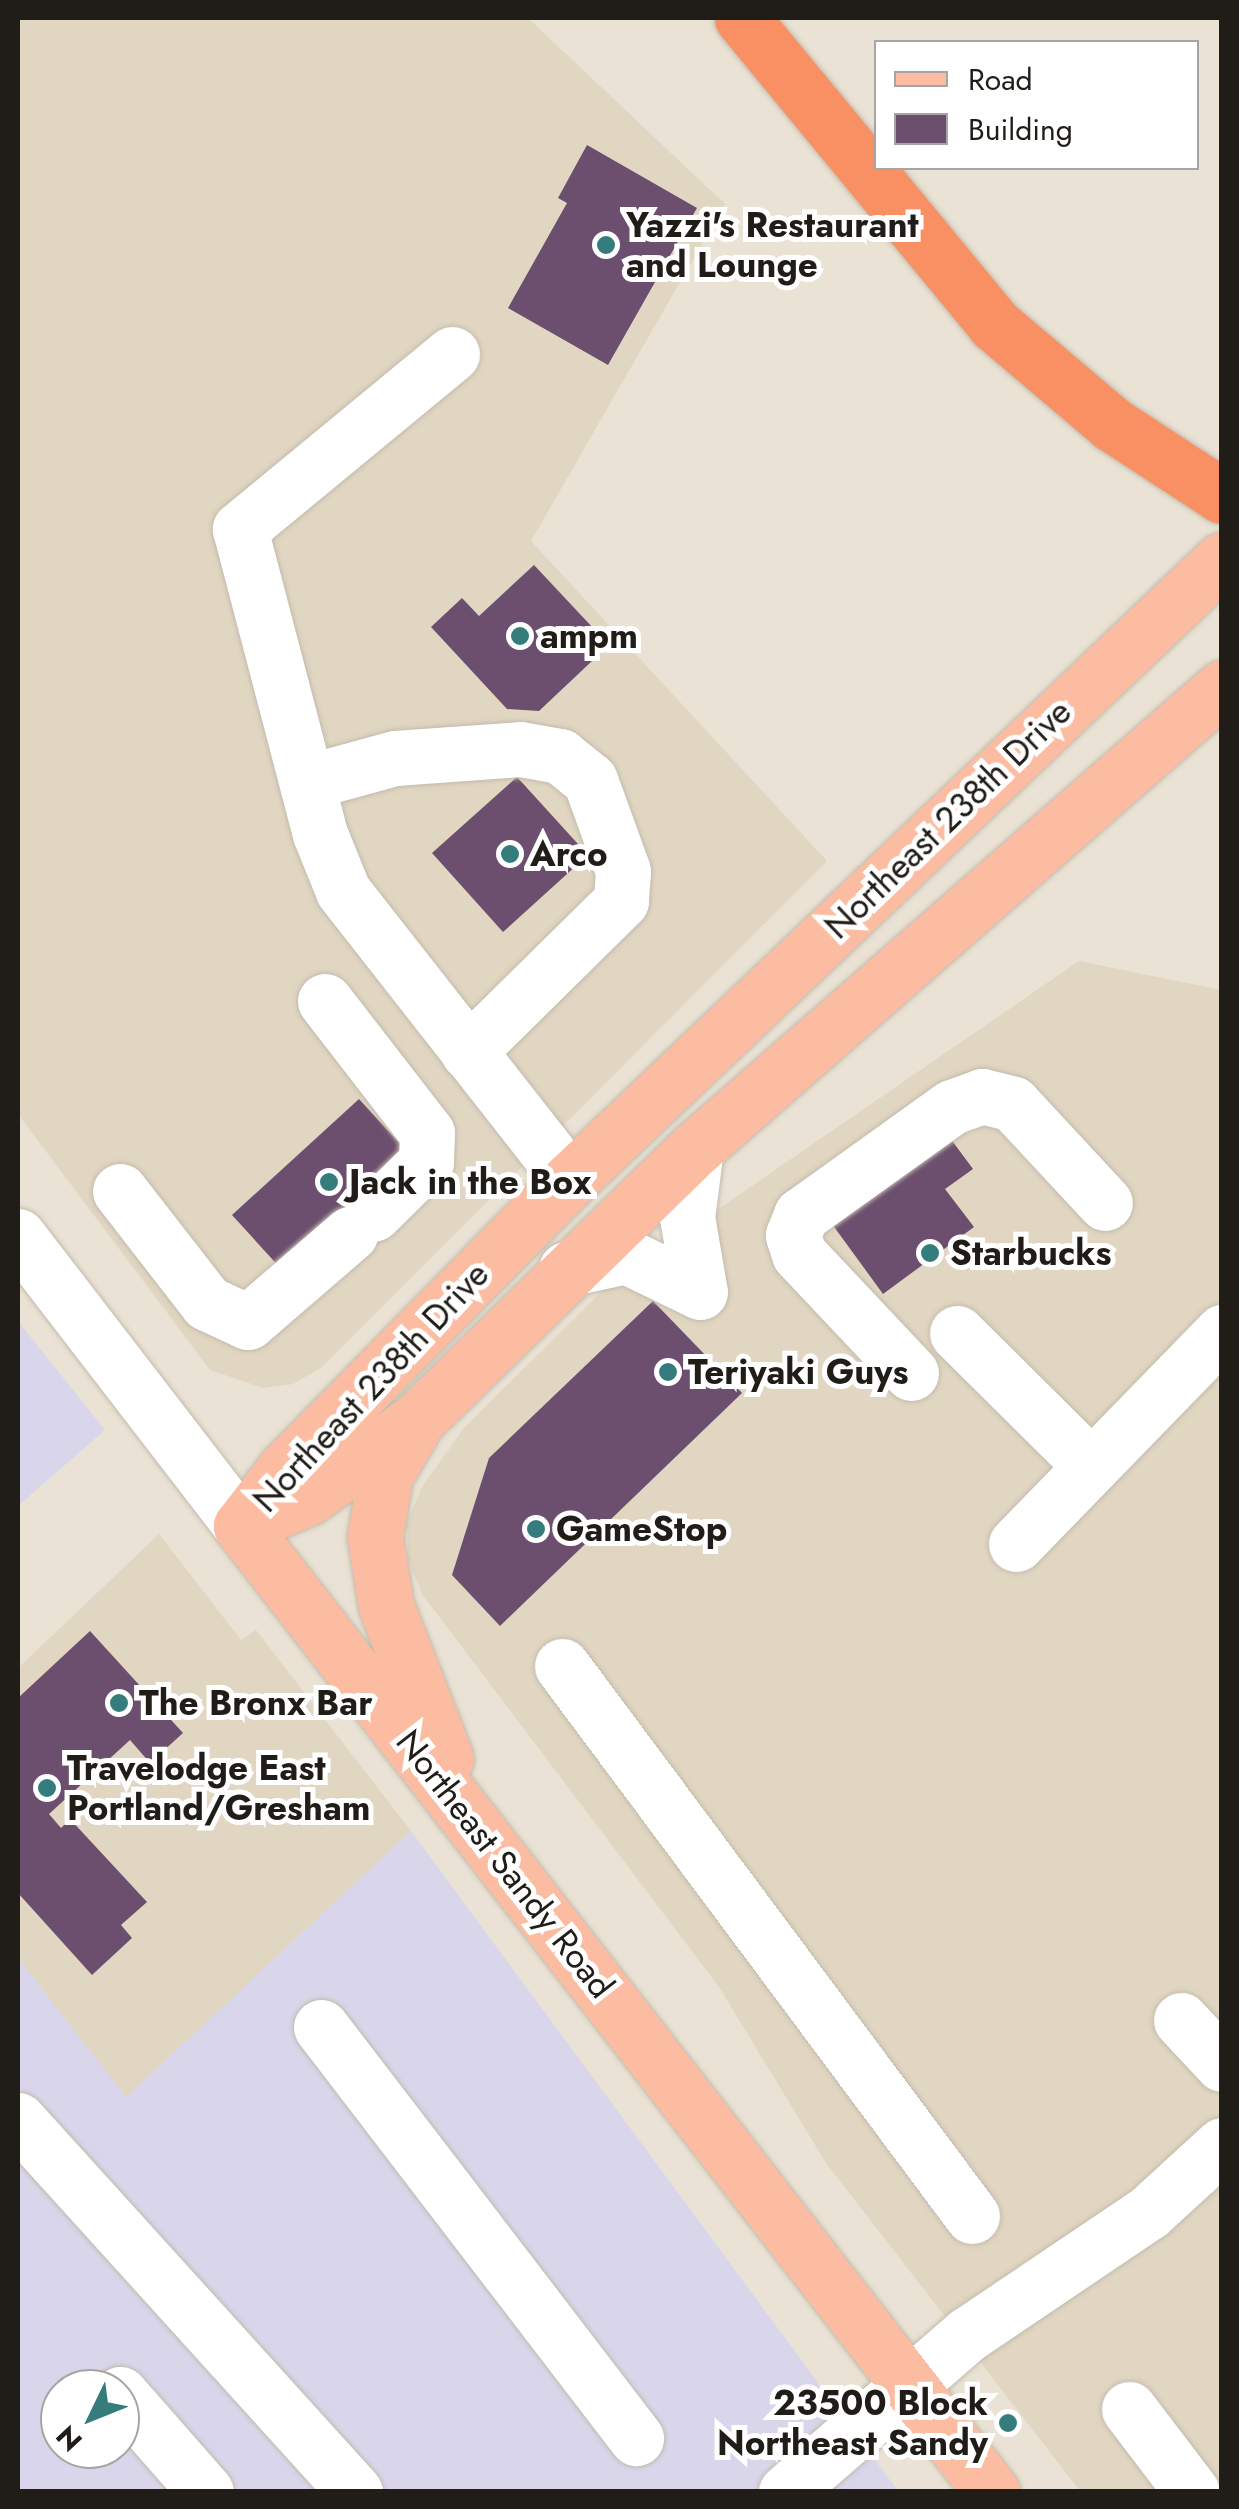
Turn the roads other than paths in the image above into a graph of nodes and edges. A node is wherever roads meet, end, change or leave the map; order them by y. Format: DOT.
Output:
graph roads {
  1 [pos="742,18"];
  2 [pos="452,354"];
  3 [pos="1222,496"];
  4 [pos="1222,560"];
  5 [pos="1222,688"];
  6 [pos="306,782"];
  7 [pos="325,1001"];
  8 [pos="468,1052"];
  9 [pos="696,1148"];
  10 [pos="570,1180"];
  11 [pos="120,1191"];
  12 [pos="1106,1203"];
  13 [pos="18,1236"];
  14 [pos="566,1269"];
  15 [pos="1222,1332"];
  16 [pos="957,1333"];
  17 [pos="910,1374"];
  18 [pos="418,1419"];
  19 [pos="1091,1466"];
  20 [pos="241,1526"];
  21 [pos="1016,1544"];
  22 [pos="562,1666"];
  23 [pos="469,1816"];
  24 [pos="1181,2020"];
  25 [pos="321,2028"];
  26 [pos="1222,2064"];
  27 [pos="18,2120"];
  28 [pos="1222,2145"];
  29 [pos="972,2216"];
  30 [pos="910,2386"];
  31 [pos="1129,2409"];
  32 [pos="140,2416"];
  33 [pos="636,2438"];
  34 [pos="206,2492"];
  35 [pos="356,2492"];
  36 [pos="786,2492"];
  37 [pos="992,2492"];
  38 [pos="1192,2492"];
  1 -- 3 [label="highway"];
  2 -- 6 [label="street"];
  4 -- 10 [label="main road, Northeast 238th Drive"];
  5 -- 9 [label="main road, Northeast 238th Drive"];
  6 -- 8 [label="street"];
  6 -- 8 [label="street"];
  7 -- 11 [label="street"];
  8 -- 10 [label="street"];
  9 -- 14 [label="main road, Northeast 238th Drive"];
  9 -- 14 [label="street"];
  10 -- 20 [label="main road, Northeast 238th Drive"];
  12 -- 17 [label="street"];
  13 -- 20 [label="street, Northeast Sandy Road"];
  14 -- 18 [label="main road, Northeast 238th Drive"];
  15 -- 19 [label="street"];
  16 -- 19 [label="street"];
  18 -- 20 [label="main road, Northeast 238th Drive"];
  18 -- 23 [label="main road"];
  19 -- 21 [label="street"];
  20 -- 23 [label="main road, Northeast Sandy Road"];
  22 -- 29 [label="street"];
  23 -- 30 [label="main road, Northeast Sandy Road"];
  24 -- 26 [label="street"];
  25 -- 33 [label="street"];
  27 -- 35 [label="street"];
  28 -- 30 [label="street"];
  30 -- 36 [label="street"];
  30 -- 37 [label="main road, Northeast Sandy Road"];
  31 -- 38 [label="street"];
  32 -- 34 [label="street"];
}
